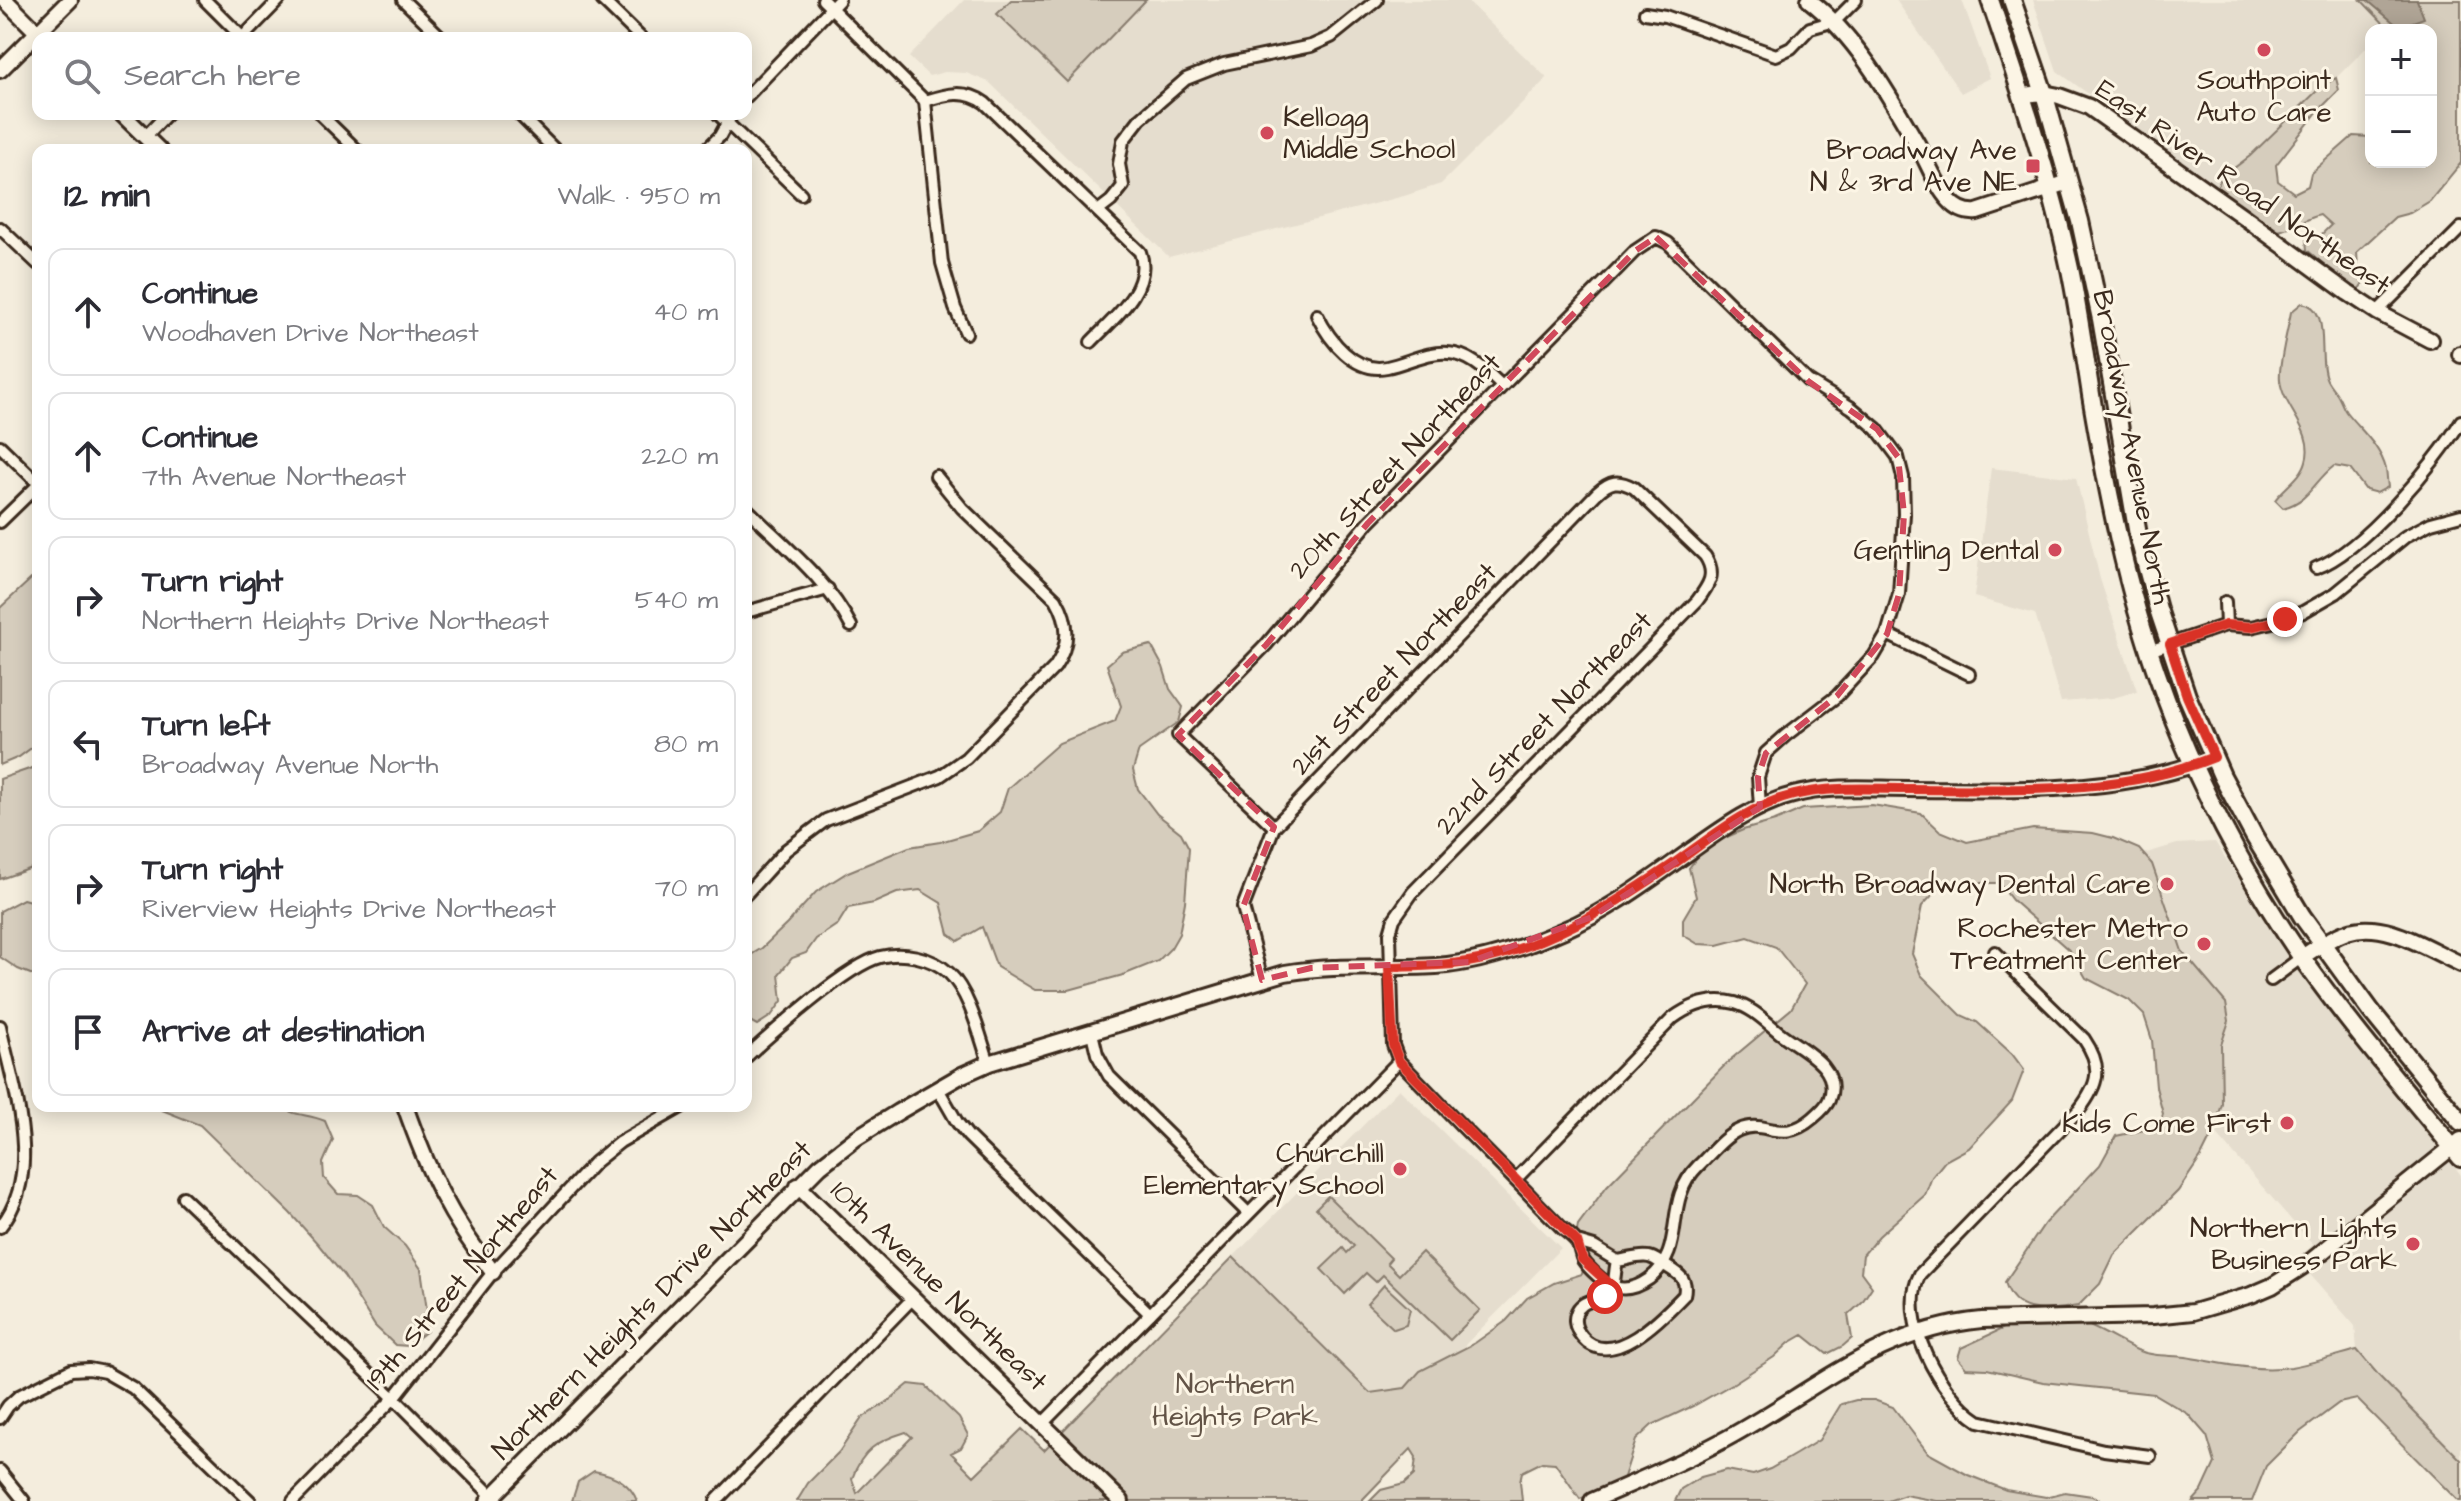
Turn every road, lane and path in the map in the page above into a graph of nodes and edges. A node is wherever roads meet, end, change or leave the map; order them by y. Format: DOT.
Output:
graph roads {
  1 [pos="5,0"];
  2 [pos="70,0"];
  3 [pos="205,0"];
  4 [pos="279,0"];
  5 [pos="403,0"];
  6 [pos="602,0"];
  7 [pos="1377,0"];
  8 [pos="1809,0"];
  9 [pos="1856,0"];
  10 [pos="1990,0"];
  11 [pos="2012,0"];
  12 [pos="831,3"];
  13 [pos="1645,13"];
  14 [pos="1835,21"];
  15 [pos="38,32"];
  16 [pos="43,32"];
  17 [pos="237,32"];
  18 [pos="249,32"];
  19 [pos="436,32"];
  20 [pos="635,32"];
  21 [pos="32,43"];
  22 [pos="0,70"];
  23 [pos="752,90"];
  24 [pos="2044,93"];
  25 [pos="2023,95"];
  26 [pos="925,101"];
  27 [pos="128,120"];
  28 [pos="161,120"];
  29 [pos="326,120"];
  30 [pos="525,120"];
  31 [pos="729,120"];
  32 [pos="732,120"];
  33 [pos="145,137"];
  34 [pos="153,144"];
  35 [pos="351,144"];
  36 [pos="549,144"];
  37 [pos="712,144"];
  38 [pos="2069,182"];
  39 [pos="2050,188"];
  40 [pos="801,194"];
  41 [pos="1098,211"];
  42 [pos="0,228"];
  43 [pos="2461,228"];
  44 [pos="32,258"];
  45 [pos="2377,312"];
  46 [pos="1317,315"];
  47 [pos="966,333"];
  48 [pos="2430,340"];
  49 [pos="1091,342"];
  50 [pos="1501,385"];
  51 [pos="2461,421"];
  52 [pos="0,446"];
  53 [pos="936,476"];
  54 [pos="32,478"];
  55 [pos="32,490"];
  56 [pos="752,514"];
  57 [pos="2461,515"];
  58 [pos="0,522"];
  59 [pos="1670,522"];
  60 [pos="2316,568"];
  61 [pos="828,589"];
  62 [pos="2225,602"];
  63 [pos="752,610"];
  64 [pos="2226,625"];
  65 [pos="851,626"];
  66 [pos="1887,634"];
  67 [pos="2170,644"];
  68 [pos="2149,651"];
  69 [pos="1969,674"];
  70 [pos="2214,757"];
  71 [pos="2193,766"];
  72 [pos="1760,807"];
  73 [pos="1274,827"];
  74 [pos="752,887"];
  75 [pos="2321,945"];
  76 [pos="1995,952"];
  77 [pos="2302,957"];
  78 [pos="2461,964"];
  79 [pos="1389,967"];
  80 [pos="1262,980"];
  81 [pos="2271,980"];
  82 [pos="0,1026"];
  83 [pos="1092,1033"];
  84 [pos="752,1051"];
  85 [pos="1399,1061"];
  86 [pos="989,1063"];
  87 [pos="938,1089"];
  88 [pos="407,1112"];
  89 [pos="672,1112"];
  90 [pos="2461,1122"];
  91 [pos="2458,1148"];
  92 [pos="1515,1180"];
  93 [pos="798,1186"];
  94 [pos="183,1197"];
  95 [pos="1248,1213"];
  96 [pos="0,1227"];
  97 [pos="1577,1242"];
  98 [pos="1617,1261"];
  99 [pos="1662,1265"];
  100 [pos="493,1272"];
  101 [pos="1613,1287"];
  102 [pos="914,1297"];
  103 [pos="1150,1314"];
  104 [pos="1919,1332"];
  105 [pos="394,1398"];
  106 [pos="0,1418"];
  107 [pos="1042,1424"];
  108 [pos="2150,1456"];
  109 [pos="0,1471"];
  110 [pos="493,1500"];
  111 [pos="24,1501"];
  112 [pos="250,1501"];
  113 [pos="293,1501"];
  114 [pos="716,1501"];
  115 [pos="1121,1501"];
  116 [pos="1592,1501"];
  1 -- 15 [label="street"];
  2 -- 16 [label="street"];
  3 -- 17 [label="street"];
  4 -- 18 [label="street"];
  5 -- 19 [label="street"];
  6 -- 20 [label="street"];
  7 -- 41 [label="street"];
  8 -- 14 [label="street"];
  9 -- 14 [label="street"];
  10 -- 25 [label="main road, Broadway Avenue North"];
  11 -- 24 [label="main road, Broadway Avenue North"];
  12 -- 23 [label="street"];
  12 -- 26 [label="street"];
  13 -- 14 [label="street"];
  14 -- 39 [label="street"];
  21 -- 22 [label="street"];
  24 -- 25 [label="street, East River Road Northeast"];
  24 -- 38 [label="main road, Broadway Avenue North"];
  24 -- 45 [label="street, East River Road Northeast"];
  25 -- 39 [label="main road, Broadway Avenue North"];
  26 -- 41 [label="street"];
  26 -- 47 [label="street"];
  27 -- 33 [label="street"];
  28 -- 33 [label="street"];
  29 -- 35 [label="street"];
  30 -- 36 [label="street"];
  31 -- 37 [label="street"];
  32 -- 40 [label="street"];
  33 -- 34 [label="street"];
  38 -- 39 [label="street"];
  38 -- 67 [label="main road, Broadway Avenue North"];
  39 -- 68 [label="main road, Broadway Avenue North"];
  41 -- 49 [label="street"];
  42 -- 44 [label="street"];
  43 -- 45 [label="street"];
  45 -- 48 [label="street, East River Road Northeast"];
  46 -- 50 [label="street"];
  50 -- 66 [label="street, 20th Street Northeast"];
  50 -- 73 [label="street, 20th Street Northeast"];
  51 -- 60 [label="street"];
  52 -- 54 [label="street"];
  53 -- 74 [label="street"];
  55 -- 58 [label="street"];
  56 -- 61 [label="street"];
  57 -- 64 [label="street"];
  59 -- 73 [label="street, 21st Street Northeast"];
  59 -- 79 [label="street, 22nd Street Northeast"];
  61 -- 63 [label="street"];
  61 -- 65 [label="street"];
  62 -- 64 [label="street"];
  64 -- 67 [label="street"];
  66 -- 69 [label="street"];
  66 -- 72 [label="street"];
  67 -- 68 [label="street"];
  67 -- 70 [label="main road, Broadway Avenue North"];
  68 -- 71 [label="main road, Broadway Avenue North"];
  70 -- 71 [label="street, Northern Heights Drive Northeast"];
  70 -- 75 [label="main road, Broadway Avenue North"];
  71 -- 72 [label="street, Northern Heights Drive Northeast"];
  71 -- 77 [label="main road, Broadway Avenue North"];
  72 -- 79 [label="street, Northern Heights Drive Northeast"];
  73 -- 80 [label="street, 21st Street Northeast"];
  75 -- 77 [label="street"];
  75 -- 78 [label="street"];
  75 -- 90 [label="main road, Broadway Avenue North"];
  76 -- 104 [label="street"];
  77 -- 81 [label="street"];
  77 -- 91 [label="main road, Broadway Avenue North"];
  79 -- 80 [label="street, Northern Heights Drive Northeast"];
  79 -- 85 [label="street"];
  80 -- 83 [label="street, Northern Heights Drive Northeast"];
  82 -- 96 [label="street"];
  83 -- 86 [label="street, Northern Heights Drive Northeast"];
  83 -- 95 [label="street"];
  84 -- 86 [label="street"];
  85 -- 92 [label="street"];
  85 -- 95 [label="street"];
  86 -- 87 [label="street, Northern Heights Drive Northeast"];
  87 -- 93 [label="street, Northern Heights Drive Northeast"];
  87 -- 103 [label="street"];
  88 -- 100 [label="street"];
  89 -- 100 [label="street, 19th Street Northeast"];
  91 -- 104 [label="street"];
  92 -- 97 [label="street"];
  92 -- 99 [label="street"];
  93 -- 102 [label="street, 10th Avenue Northeast"];
  93 -- 110 [label="street, Northern Heights Drive Northeast"];
  94 -- 105 [label="street"];
  95 -- 103 [label="street"];
  97 -- 98 [label="street"];
  97 -- 101 [label="street"];
  98 -- 99 [label="street"];
  98 -- 101 [label="street"];
  99 -- 101 [label="street"];
  99 -- 101 [label="street"];
  100 -- 105 [label="street, 19th Street Northeast"];
  102 -- 107 [label="street, 10th Avenue Northeast"];
  102 -- 114 [label="street"];
  103 -- 107 [label="street"];
  104 -- 108 [label="street"];
  104 -- 116 [label="street"];
  105 -- 110 [label="street"];
  105 -- 113 [label="street, 19th Street Northeast"];
  106 -- 112 [label="street"];
  107 -- 115 [label="street, 10th Avenue Northeast"];
  109 -- 111 [label="street"];
}
